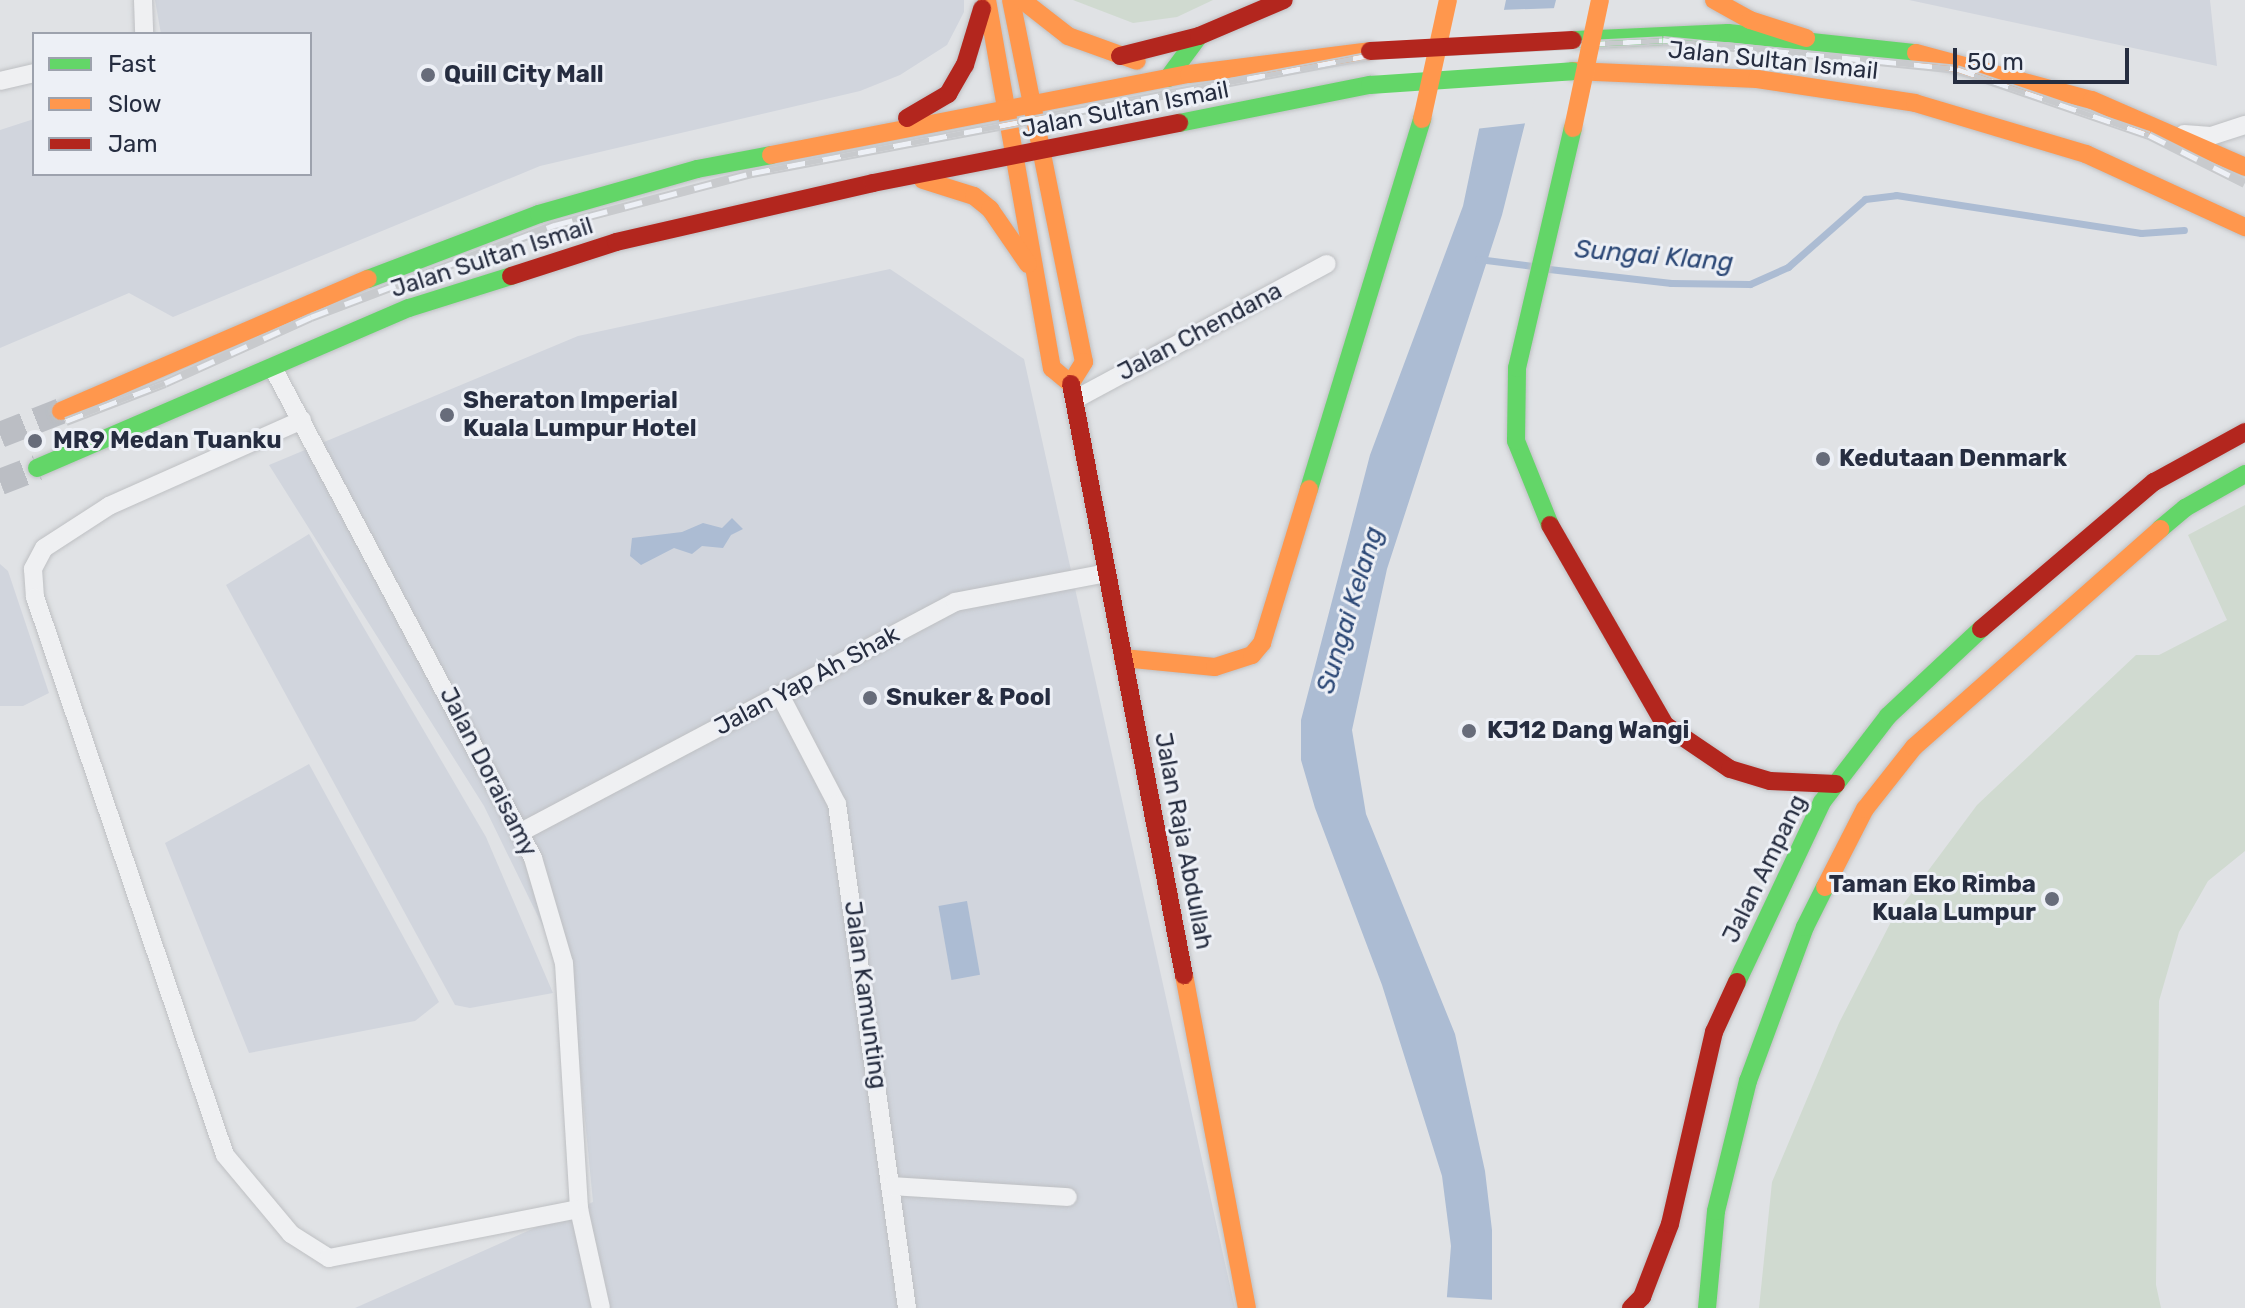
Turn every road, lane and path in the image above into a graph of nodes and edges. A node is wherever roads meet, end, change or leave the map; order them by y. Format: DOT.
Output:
graph roads {
  1 [pos="143,0"];
  2 [pos="985,0"];
  3 [pos="1011,0"];
  4 [pos="1022,0"];
  5 [pos="1284,0"];
  6 [pos="1448,0"];
  7 [pos="1600,0"];
  8 [pos="1714,0"];
  9 [pos="144,32"];
  10 [pos="1199,36"];
  11 [pos="1806,38"];
  12 [pos="1120,56"];
  13 [pos="32,73"];
  14 [pos="1168,78"];
  15 [pos="0,81"];
  16 [pos="1033,102"];
  17 [pos="1003,109"];
  18 [pos="2245,125"];
  19 [pos="2174,132"];
  20 [pos="867,136"];
  21 [pos="1044,151"];
  22 [pos="1013,157"];
  23 [pos="2245,167"];
  24 [pos="912,177"];
  25 [pos="2245,227"];
  26 [pos="1327,264"];
  27 [pos="1035,274"];
  28 [pos="273,368"];
  29 [pos="1073,392"];
  30 [pos="61,411"];
  31 [pos="302,420"];
  32 [pos="2245,432"];
  33 [pos="37,468"];
  34 [pos="2245,474"];
  35 [pos="1107,573"];
  36 [pos="1123,658"];
  37 [pos="780,695"];
  38 [pos="1836,784"];
  39 [pos="521,832"];
  40 [pos="892,1186"];
  41 [pos="1068,1197"];
  42 [pos="579,1209"];
  43 [pos="601,1308"];
  44 [pos="907,1308"];
  45 [pos="1247,1308"];
  46 [pos="1631,1308"];
  47 [pos="1707,1308"];
  1 -- 9 [label="street"];
  2 -- 17 [label="main road, Jalan Raja Abdullah"];
  2 -- 20 [label="main road"];
  3 -- 16 [label="main road, Jalan Raja Abdullah"];
  4 -- 12 [label="main road"];
  5 -- 10 [label="main road"];
  6 -- 36 [label="main road, bridge"];
  7 -- 38 [label="main road, bridge"];
  8 -- 11 [label="main road"];
  10 -- 12 [label="main road"];
  10 -- 14 [label="main road"];
  11 -- 14 [label="main road, Jalan Sultan Ismail, bridge"];
  11 -- 19 [label="main road, Jalan Sultan Ismail"];
  12 -- 14 [label="main road"];
  13 -- 15 [label="street"];
  14 -- 16 [label="main road, Jalan Sultan Ismail"];
  16 -- 17 [label="main road, Jalan Sultan Ismail"];
  16 -- 21 [label="main road, Jalan Raja Abdullah"];
  17 -- 20 [label="main road, Jalan Sultan Ismail"];
  17 -- 22 [label="main road, Jalan Raja Abdullah"];
  18 -- 19 [label="street"];
  19 -- 23 [label="main road, Jalan Sultan Ismail"];
  20 -- 30 [label="main road, Jalan Sultan Ismail"];
  21 -- 22 [label="main road, Jalan Sultan Ismail"];
  21 -- 25 [label="main road, Jalan Sultan Ismail, bridge"];
  21 -- 29 [label="main road, Jalan Raja Abdullah"];
  22 -- 24 [label="main road, Jalan Sultan Ismail"];
  22 -- 27 [label="main road, Jalan Raja Abdullah"];
  24 -- 27 [label="main road"];
  24 -- 28 [label="main road, Jalan Sultan Ismail"];
  26 -- 29 [label="street, Jalan Chendana"];
  27 -- 29 [label="main road, Jalan Raja Abdullah"];
  28 -- 31 [label="street, Jalan Doraisamy"];
  28 -- 33 [label="main road, Jalan Sultan Ismail"];
  29 -- 35 [label="main road, Jalan Raja Abdullah"];
  31 -- 39 [label="street, Jalan Doraisamy"];
  31 -- 42 [label="street"];
  32 -- 38 [label="main road, Jalan Ampang"];
  34 -- 47 [label="main road"];
  35 -- 36 [label="main road, Jalan Raja Abdullah"];
  35 -- 37 [label="street, Jalan Yap Ah Shak"];
  36 -- 45 [label="main road, Jalan Raja Abdullah"];
  37 -- 39 [label="street, Jalan Yap Ah Shak"];
  37 -- 40 [label="street, Jalan Kamunting"];
  38 -- 46 [label="main road, Jalan Ampang"];
  39 -- 42 [label="street, Jalan Doraisamy"];
  40 -- 41 [label="street"];
  40 -- 44 [label="street, Jalan Kamunting"];
  42 -- 43 [label="street, Jalan Doraisamy"];
}
